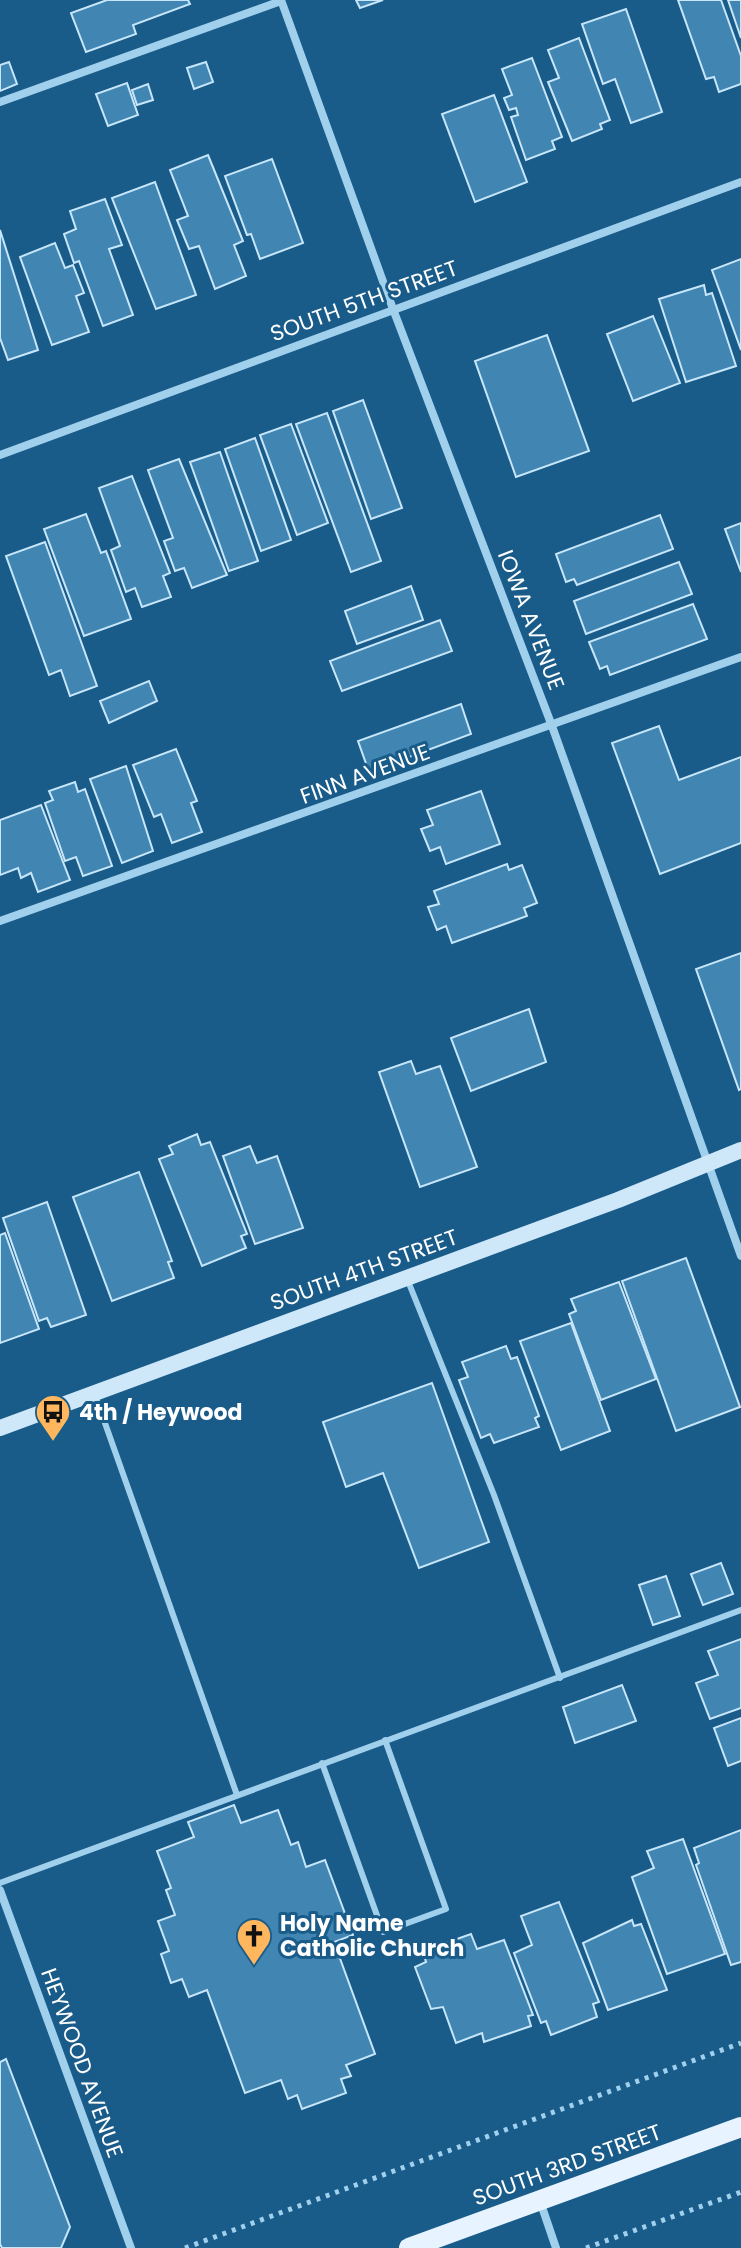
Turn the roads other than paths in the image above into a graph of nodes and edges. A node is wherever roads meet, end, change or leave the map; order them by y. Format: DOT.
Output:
graph roads {
  1 [pos="281,0"];
  2 [pos="0,102"];
  3 [pos="741,182"];
  4 [pos="393,309"];
  5 [pos="0,455"];
  6 [pos="741,657"];
  7 [pos="552,726"];
  8 [pos="0,921"];
  9 [pos="741,1150"];
  10 [pos="707,1164"];
  11 [pos="741,1256"];
  12 [pos="407,1278"];
  13 [pos="94,1393"];
  14 [pos="0,1428"];
  15 [pos="741,1610"];
  16 [pos="560,1678"];
  17 [pos="385,1740"];
  18 [pos="322,1763"];
  19 [pos="237,1795"];
  20 [pos="0,1883"];
  21 [pos="0,1890"];
  22 [pos="741,2127"];
  23 [pos="540,2200"];
  24 [pos="131,2248"];
  25 [pos="409,2248"];
  26 [pos="556,2248"];
  1 -- 2 [label="street"];
  1 -- 4 [label="street, IOWA AVENUE"];
  3 -- 4 [label="street, SOUTH 5TH STREET"];
  4 -- 5 [label="street, SOUTH 5TH STREET"];
  4 -- 7 [label="street, IOWA AVENUE"];
  6 -- 7 [label="street, FINN AVENUE"];
  7 -- 8 [label="street, FINN AVENUE"];
  7 -- 10 [label="street, IOWA AVENUE"];
  9 -- 10 [label="main road, SOUTH 4TH STREET"];
  10 -- 11 [label="street, IOWA AVENUE"];
  10 -- 12 [label="main road, SOUTH 4TH STREET"];
  12 -- 13 [label="main road, SOUTH 4TH STREET"];
  12 -- 16 [label="lane"];
  13 -- 14 [label="main road, SOUTH 4TH STREET"];
  13 -- 19 [label="lane"];
  15 -- 16 [label="lane"];
  16 -- 17 [label="lane"];
  17 -- 18 [label="lane"];
  17 -- 18 [label="lane"];
  18 -- 19 [label="lane"];
  19 -- 20 [label="lane"];
  21 -- 24 [label="street, HEYWOOD AVENUE"];
  22 -- 23 [label="main road, SOUTH 3RD STREET"];
  23 -- 25 [label="main road, SOUTH 3RD STREET"];
  23 -- 26 [label="street"];
}
